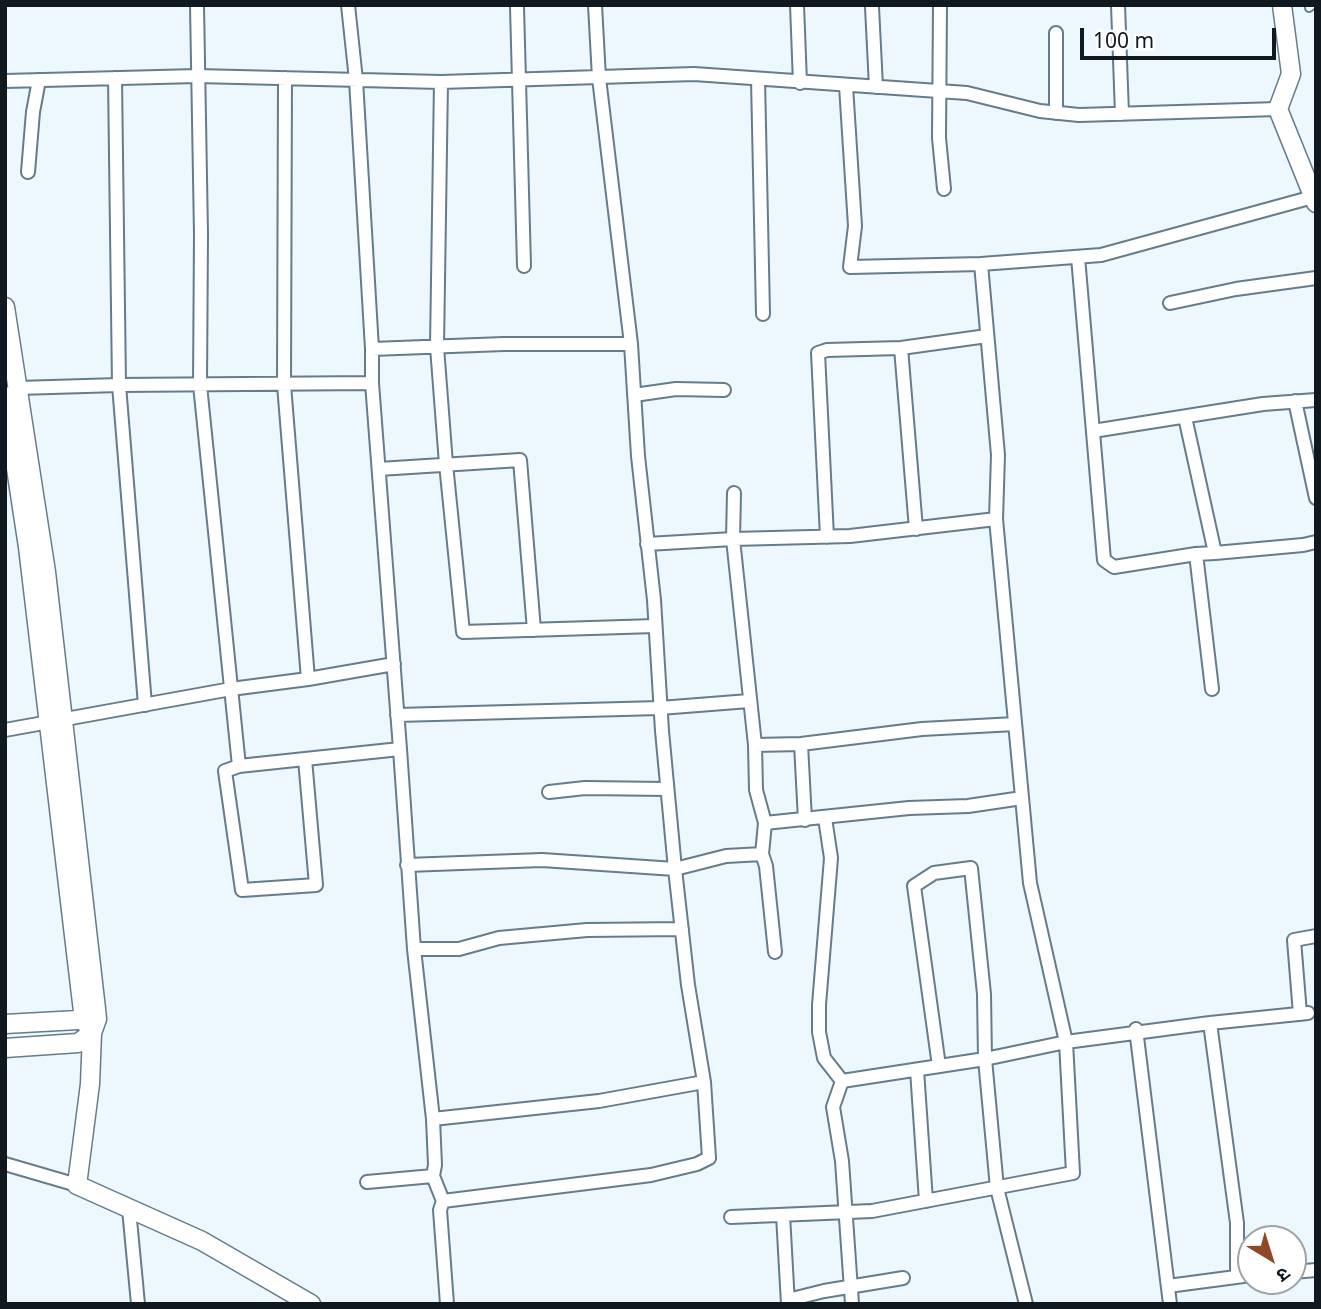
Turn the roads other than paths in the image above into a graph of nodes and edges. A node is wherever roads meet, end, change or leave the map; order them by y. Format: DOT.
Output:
graph roads {
  1 [pos="197,5"];
  2 [pos="348,5"];
  3 [pos="595,5"];
  4 [pos="797,5"];
  5 [pos="940,5"];
  6 [pos="1118,5"];
  7 [pos="1282,5"];
  8 [pos="517,7"];
  9 [pos="872,7"];
  10 [pos="1056,33"];
  11 [pos="197,76"];
  12 [pos="115,78"];
  13 [pos="285,78"];
  14 [pos="599,78"];
  15 [pos="758,79"];
  16 [pos="39,80"];
  17 [pos="356,80"];
  18 [pos="520,80"];
  19 [pos="5,81"];
  20 [pos="440,82"];
  21 [pos="800,83"];
  22 [pos="846,86"];
  23 [pos="876,88"];
  24 [pos="941,91"];
  25 [pos="1278,109"];
  26 [pos="1056,113"];
  27 [pos="1122,114"];
  28 [pos="28,172"];
  29 [pos="944,189"];
  30 [pos="1315,200"];
  31 [pos="1078,257"];
  32 [pos="981,264"];
  33 [pos="524,266"];
  34 [pos="1316,278"];
  35 [pos="1170,303"];
  36 [pos="5,307"];
  37 [pos="763,314"];
  38 [pos="987,336"];
  39 [pos="631,344"];
  40 [pos="439,346"];
  41 [pos="901,348"];
  42 [pos="372,349"];
  43 [pos="372,383"];
  44 [pos="119,385"];
  45 [pos="200,385"];
  46 [pos="284,385"];
  47 [pos="724,390"];
  48 [pos="8,394"];
  49 [pos="634,395"];
  50 [pos="1316,400"];
  51 [pos="1295,401"];
  52 [pos="1185,417"];
  53 [pos="1093,431"];
  54 [pos="446,464"];
  55 [pos="379,469"];
  56 [pos="734,493"];
  57 [pos="1316,498"];
  58 [pos="996,519"];
  59 [pos="916,528"];
  60 [pos="827,537"];
  61 [pos="733,539"];
  62 [pos="1316,542"];
  63 [pos="647,544"];
  64 [pos="1215,553"];
  65 [pos="1196,554"];
  66 [pos="655,626"];
  67 [pos="534,630"];
  68 [pos="394,664"];
  69 [pos="308,679"];
  70 [pos="231,688"];
  71 [pos="1212,689"];
  72 [pos="749,701"];
  73 [pos="145,705"];
  74 [pos="660,708"];
  75 [pos="397,715"];
  76 [pos="56,722"];
  77 [pos="1015,724"];
  78 [pos="5,730"];
  79 [pos="801,744"];
  80 [pos="755,745"];
  81 [pos="400,749"];
  82 [pos="305,759"];
  83 [pos="239,766"];
  84 [pos="667,789"];
  85 [pos="549,792"];
  86 [pos="1022,798"];
  87 [pos="825,818"];
  88 [pos="805,820"];
  89 [pos="765,823"];
  90 [pos="762,854"];
  91 [pos="407,865"];
  92 [pos="675,869"];
  93 [pos="682,929"];
  94 [pos="1316,936"];
  95 [pos="414,949"];
  96 [pos="775,952"];
  97 [pos="1210,1023"];
  98 [pos="5,1024"];
  99 [pos="91,1024"];
  100 [pos="1136,1031"];
  101 [pos="1066,1042"];
  102 [pos="5,1048"];
  103 [pos="985,1059"];
  104 [pos="939,1066"];
  105 [pos="917,1070"];
  106 [pos="842,1081"];
  107 [pos="704,1082"];
  108 [pos="433,1119"];
  109 [pos="5,1164"];
  110 [pos="433,1176"];
  111 [pos="367,1182"];
  112 [pos="77,1185"];
  113 [pos="997,1188"];
  114 [pos="926,1201"];
  115 [pos="443,1202"];
  116 [pos="129,1209"];
  117 [pos="845,1212"];
  118 [pos="783,1215"];
  119 [pos="731,1217"];
  120 [pos="1237,1225"];
  121 [pos="1237,1276"];
  122 [pos="904,1278"];
  123 [pos="1168,1286"];
  124 [pos="851,1287"];
  125 [pos="788,1302"];
  126 [pos="138,1304"];
  127 [pos="311,1304"];
  128 [pos="447,1304"];
  129 [pos="852,1304"];
  130 [pos="1026,1304"];
  131 [pos="1170,1304"];
  1 -- 11 [label="street"];
  2 -- 17 [label="street"];
  3 -- 14 [label="street"];
  4 -- 21 [label="street"];
  5 -- 24 [label="street"];
  6 -- 27 [label="street"];
  7 -- 25 [label="street"];
  8 -- 18 [label="street"];
  9 -- 23 [label="street"];
  10 -- 26 [label="street"];
  11 -- 12 [label="street"];
  11 -- 13 [label="street"];
  11 -- 45 [label="street"];
  12 -- 16 [label="street"];
  12 -- 44 [label="street"];
  13 -- 17 [label="street"];
  13 -- 46 [label="street"];
  14 -- 15 [label="street"];
  14 -- 18 [label="street"];
  14 -- 39 [label="street"];
  15 -- 21 [label="street"];
  15 -- 37 [label="street"];
  16 -- 19 [label="street"];
  16 -- 28 [label="street"];
  17 -- 20 [label="street"];
  17 -- 42 [label="street"];
  18 -- 20 [label="street"];
  18 -- 33 [label="street"];
  20 -- 40 [label="street"];
  21 -- 22 [label="street"];
  22 -- 23 [label="street"];
  22 -- 32 [label="street"];
  23 -- 24 [label="street"];
  24 -- 26 [label="street"];
  24 -- 29 [label="street"];
  25 -- 27 [label="street"];
  25 -- 30 [label="street"];
  26 -- 27 [label="street"];
  30 -- 31 [label="street"];
  31 -- 32 [label="street"];
  31 -- 53 [label="street"];
  32 -- 38 [label="street"];
  34 -- 35 [label="street"];
  36 -- 48 [label="street"];
  38 -- 41 [label="street"];
  38 -- 58 [label="street"];
  39 -- 40 [label="street"];
  39 -- 49 [label="street"];
  40 -- 42 [label="street"];
  40 -- 54 [label="street"];
  41 -- 59 [label="street"];
  41 -- 60 [label="street"];
  42 -- 43 [label="street"];
  43 -- 46 [label="street"];
  43 -- 55 [label="street"];
  44 -- 45 [label="street"];
  44 -- 48 [label="street"];
  44 -- 73 [label="street"];
  45 -- 46 [label="street"];
  45 -- 70 [label="street"];
  46 -- 69 [label="street"];
  47 -- 49 [label="street"];
  48 -- 76 [label="street"];
  49 -- 63 [label="street"];
  50 -- 51 [label="street"];
  51 -- 52 [label="street"];
  51 -- 57 [label="street"];
  52 -- 53 [label="street"];
  52 -- 64 [label="street"];
  53 -- 65 [label="street"];
  54 -- 55 [label="street"];
  54 -- 67 [label="street"];
  54 -- 67 [label="street"];
  55 -- 68 [label="street"];
  56 -- 61 [label="street"];
  58 -- 59 [label="street"];
  58 -- 77 [label="street"];
  59 -- 60 [label="street"];
  60 -- 61 [label="street"];
  61 -- 63 [label="street"];
  61 -- 72 [label="street"];
  62 -- 64 [label="street"];
  63 -- 66 [label="street"];
  64 -- 65 [label="street"];
  65 -- 71 [label="street"];
  66 -- 67 [label="street"];
  66 -- 74 [label="street"];
  68 -- 69 [label="street"];
  68 -- 75 [label="street"];
  69 -- 70 [label="street"];
  70 -- 73 [label="street"];
  70 -- 83 [label="street"];
  72 -- 74 [label="street"];
  72 -- 80 [label="street"];
  73 -- 76 [label="street"];
  74 -- 75 [label="street"];
  74 -- 84 [label="street"];
  75 -- 81 [label="street"];
  76 -- 78 [label="street"];
  76 -- 99 [label="street"];
  77 -- 79 [label="street"];
  77 -- 86 [label="street"];
  79 -- 80 [label="street"];
  79 -- 88 [label="street"];
  80 -- 89 [label="street"];
  81 -- 82 [label="street"];
  81 -- 91 [label="street"];
  82 -- 83 [label="street"];
  82 -- 83 [label="street"];
  84 -- 85 [label="street"];
  84 -- 92 [label="street"];
  86 -- 87 [label="street"];
  86 -- 101 [label="street"];
  87 -- 88 [label="street"];
  87 -- 106 [label="street"];
  88 -- 89 [label="street"];
  89 -- 90 [label="street"];
  90 -- 92 [label="street"];
  90 -- 96 [label="street"];
  91 -- 92 [label="street"];
  91 -- 95 [label="street"];
  92 -- 93 [label="street"];
  93 -- 95 [label="street"];
  93 -- 107 [label="street"];
  94 -- 97 [label="street"];
  95 -- 108 [label="street"];
  97 -- 100 [label="street"];
  97 -- 120 [label="street"];
  98 -- 99 [label="street"];
  99 -- 102 [label="street"];
  99 -- 112 [label="street"];
  100 -- 101 [label="street"];
  100 -- 123 [label="street"];
  101 -- 103 [label="street"];
  101 -- 113 [label="street"];
  103 -- 104 [label="street"];
  103 -- 104 [label="street"];
  103 -- 113 [label="street"];
  104 -- 105 [label="street"];
  105 -- 106 [label="street"];
  105 -- 114 [label="street"];
  106 -- 117 [label="street"];
  107 -- 108 [label="street"];
  107 -- 115 [label="street"];
  108 -- 110 [label="street"];
  109 -- 112 [label="street"];
  110 -- 111 [label="street"];
  110 -- 115 [label="street"];
  112 -- 116 [label="street"];
  113 -- 114 [label="street"];
  113 -- 130 [label="street"];
  114 -- 117 [label="street"];
  115 -- 128 [label="street"];
  116 -- 126 [label="street"];
  116 -- 127 [label="street"];
  117 -- 118 [label="street"];
  117 -- 124 [label="street"];
  118 -- 119 [label="street"];
  118 -- 125 [label="street"];
  121 -- 123 [label="street"];
  122 -- 124 [label="street"];
  123 -- 131 [label="street"];
  124 -- 125 [label="street"];
  124 -- 129 [label="street"];
}
